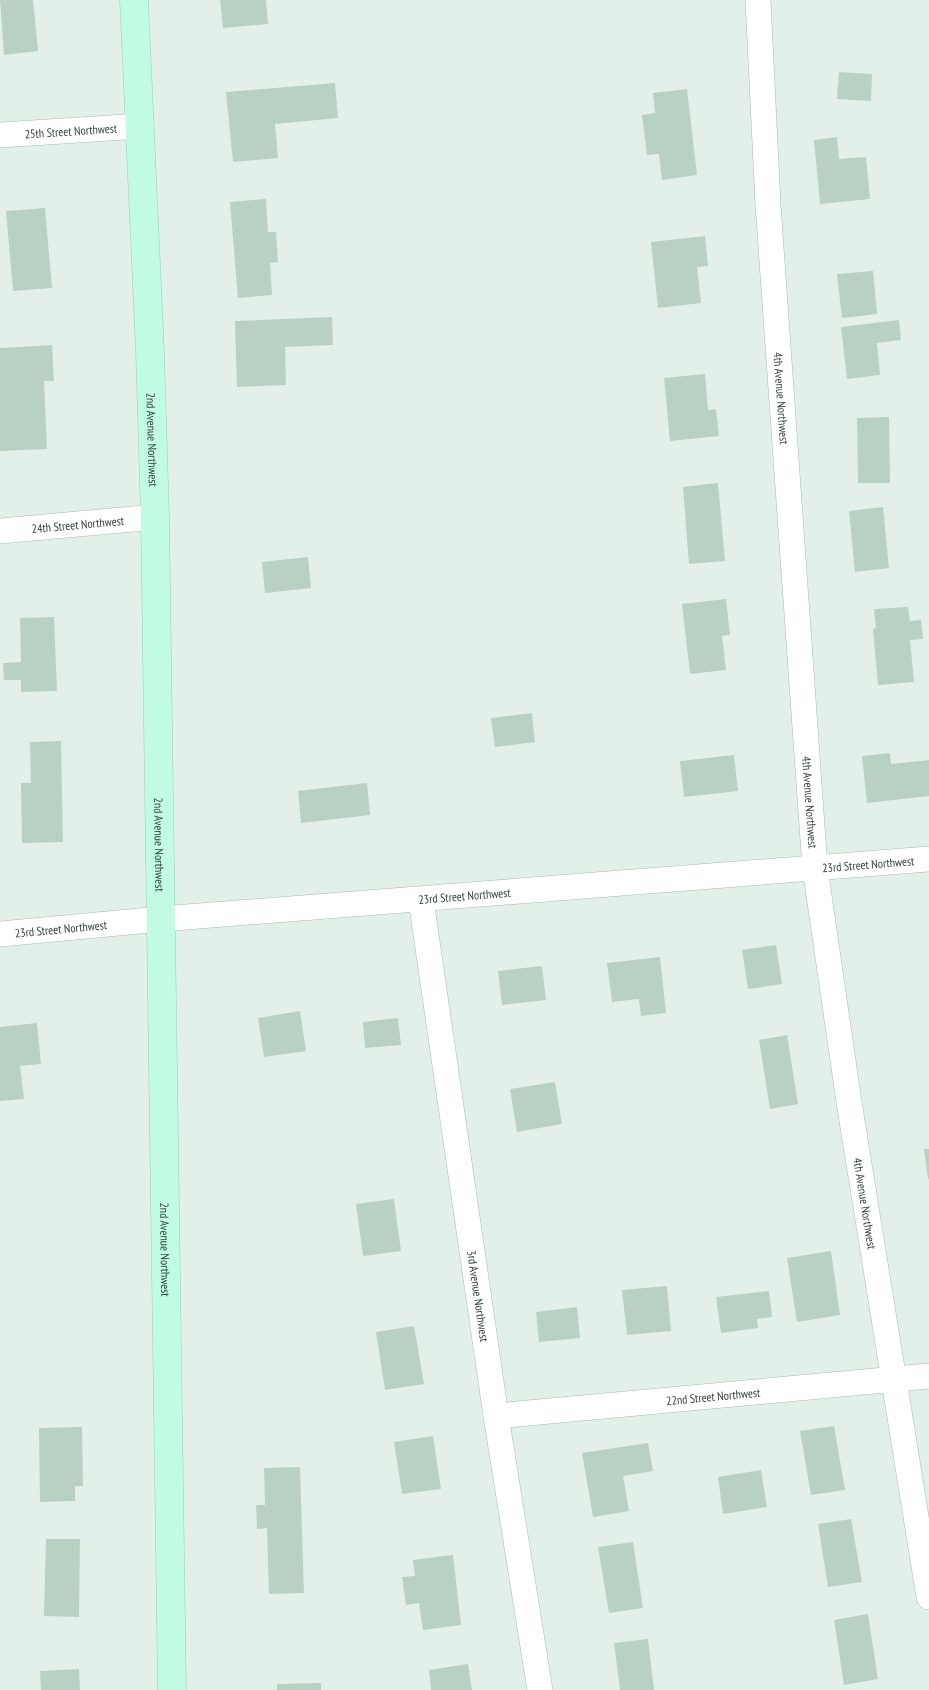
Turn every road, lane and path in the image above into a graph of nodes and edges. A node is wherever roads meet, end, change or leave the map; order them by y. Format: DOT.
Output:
graph roads {
  1 [pos="134,0"];
  2 [pos="758,0"];
  3 [pos="141,126"];
  4 [pos="0,135"];
  5 [pos="155,517"];
  6 [pos="0,531"];
  7 [pos="929,859"];
  8 [pos="815,868"];
  9 [pos="421,900"];
  10 [pos="161,919"];
  11 [pos="0,934"];
  12 [pos="929,1376"];
  13 [pos="894,1379"];
  14 [pos="496,1416"];
  15 [pos="929,1597"];
  16 [pos="172,1690"];
  17 [pos="540,1690"];
  1 -- 3 [label="main road, 2nd Avenue Northwest"];
  2 -- 8 [label="street, 4th Avenue Northwest"];
  3 -- 4 [label="street, 25th Street Northwest"];
  3 -- 5 [label="main road, 2nd Avenue Northwest"];
  5 -- 6 [label="street, 24th Street Northwest"];
  5 -- 10 [label="main road, 2nd Avenue Northwest"];
  7 -- 8 [label="street, 23rd Street Northwest"];
  8 -- 9 [label="street, 23rd Street Northwest"];
  8 -- 13 [label="street, 4th Avenue Northwest"];
  9 -- 10 [label="street, 23rd Street Northwest"];
  9 -- 14 [label="street, 3rd Avenue Northwest"];
  10 -- 11 [label="street, 23rd Street Northwest"];
  10 -- 16 [label="main road, 2nd Avenue Northwest"];
  12 -- 13 [label="street, 22nd Street Northwest"];
  13 -- 14 [label="street, 22nd Street Northwest"];
  13 -- 15 [label="street, 4th Avenue Northwest"];
  14 -- 17 [label="street, 3rd Avenue Northwest"];
}
